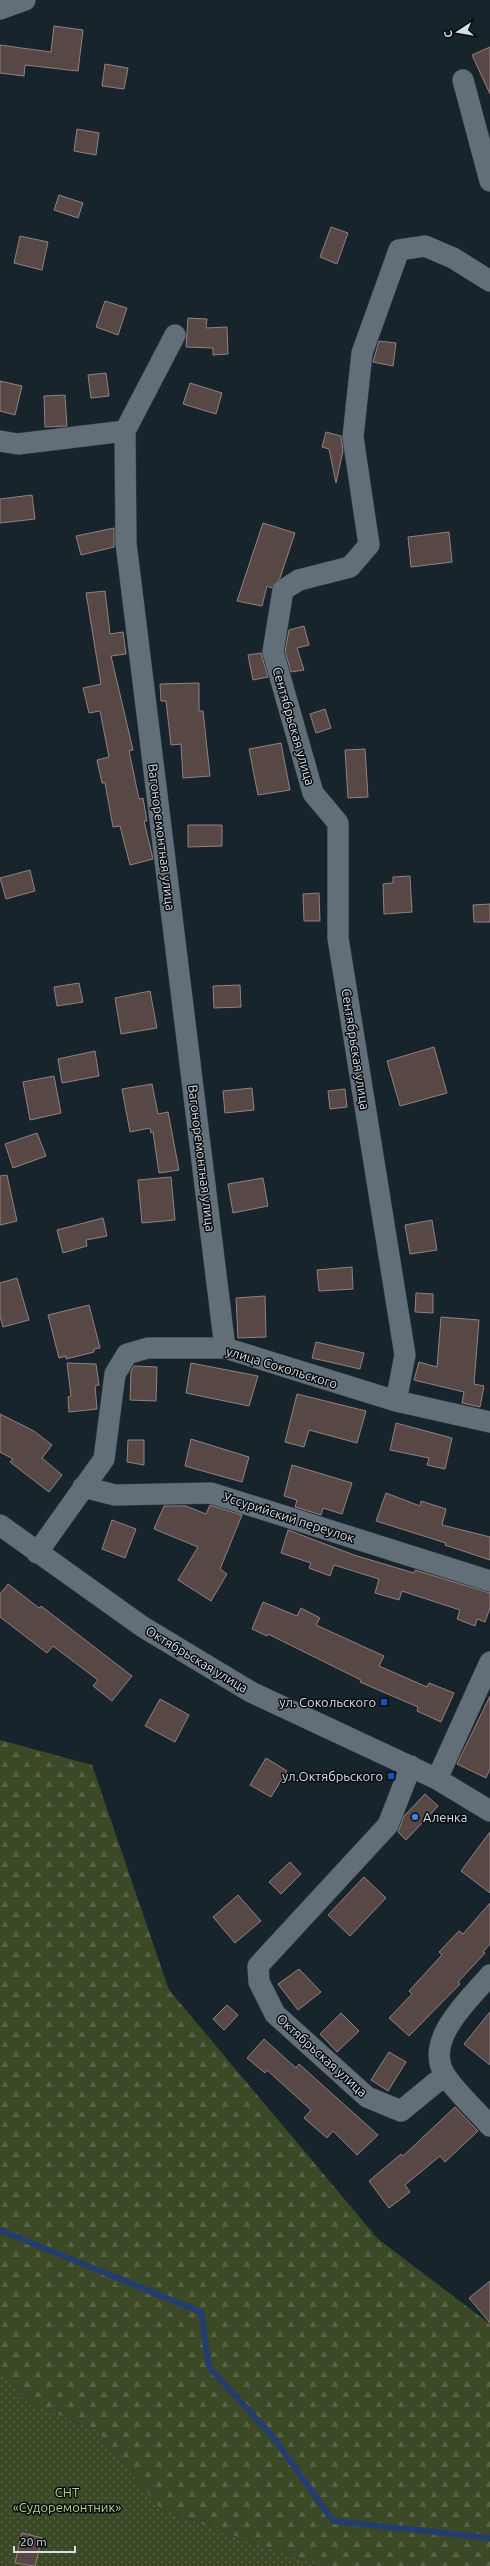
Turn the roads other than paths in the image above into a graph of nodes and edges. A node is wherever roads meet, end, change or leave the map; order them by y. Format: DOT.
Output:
graph roads {
  1 [pos="25,0"];
  2 [pos="0,9"];
  3 [pos="463,80"];
  4 [pos="490,181"];
  5 [pos="490,281"];
  6 [pos="175,335"];
  7 [pos="126,431"];
  8 [pos="0,441"];
  9 [pos="225,1348"];
  10 [pos="396,1401"];
  11 [pos="490,1422"];
  12 [pos="82,1487"];
  13 [pos="0,1525"];
  14 [pos="37,1553"];
  15 [pos="490,1581"];
  16 [pos="490,1662"];
  17 [pos="411,1766"];
  18 [pos="437,1779"];
  19 [pos="490,1811"];
  20 [pos="490,1975"];
  21 [pos="445,2075"];
  22 [pos="490,2126"];
  1 -- 2 [label="street"];
  3 -- 4 [label="street"];
  5 -- 10 [label="street, Сентябрьская улица"];
  6 -- 7 [label="street, Вагоноремонтная улица"];
  7 -- 8 [label="street"];
  7 -- 9 [label="street, Вагоноремонтная улица"];
  9 -- 10 [label="street, улица Сокольского"];
  9 -- 12 [label="street, улица Сокольского"];
  10 -- 11 [label="street, улица Сокольского"];
  12 -- 14 [label="street, улица Сокольского"];
  12 -- 15 [label="street, Уссурийский переулок"];
  13 -- 14 [label="street, Октябрьская улица"];
  14 -- 17 [label="street, Октябрьская улица"];
  16 -- 18 [label="street"];
  17 -- 18 [label="street, Октябрьская улица"];
  17 -- 21 [label="street, Октябрьская улица"];
  18 -- 19 [label="street, Октябрьская улица"];
  20 -- 21 [label="street"];
  21 -- 22 [label="street"];
}
